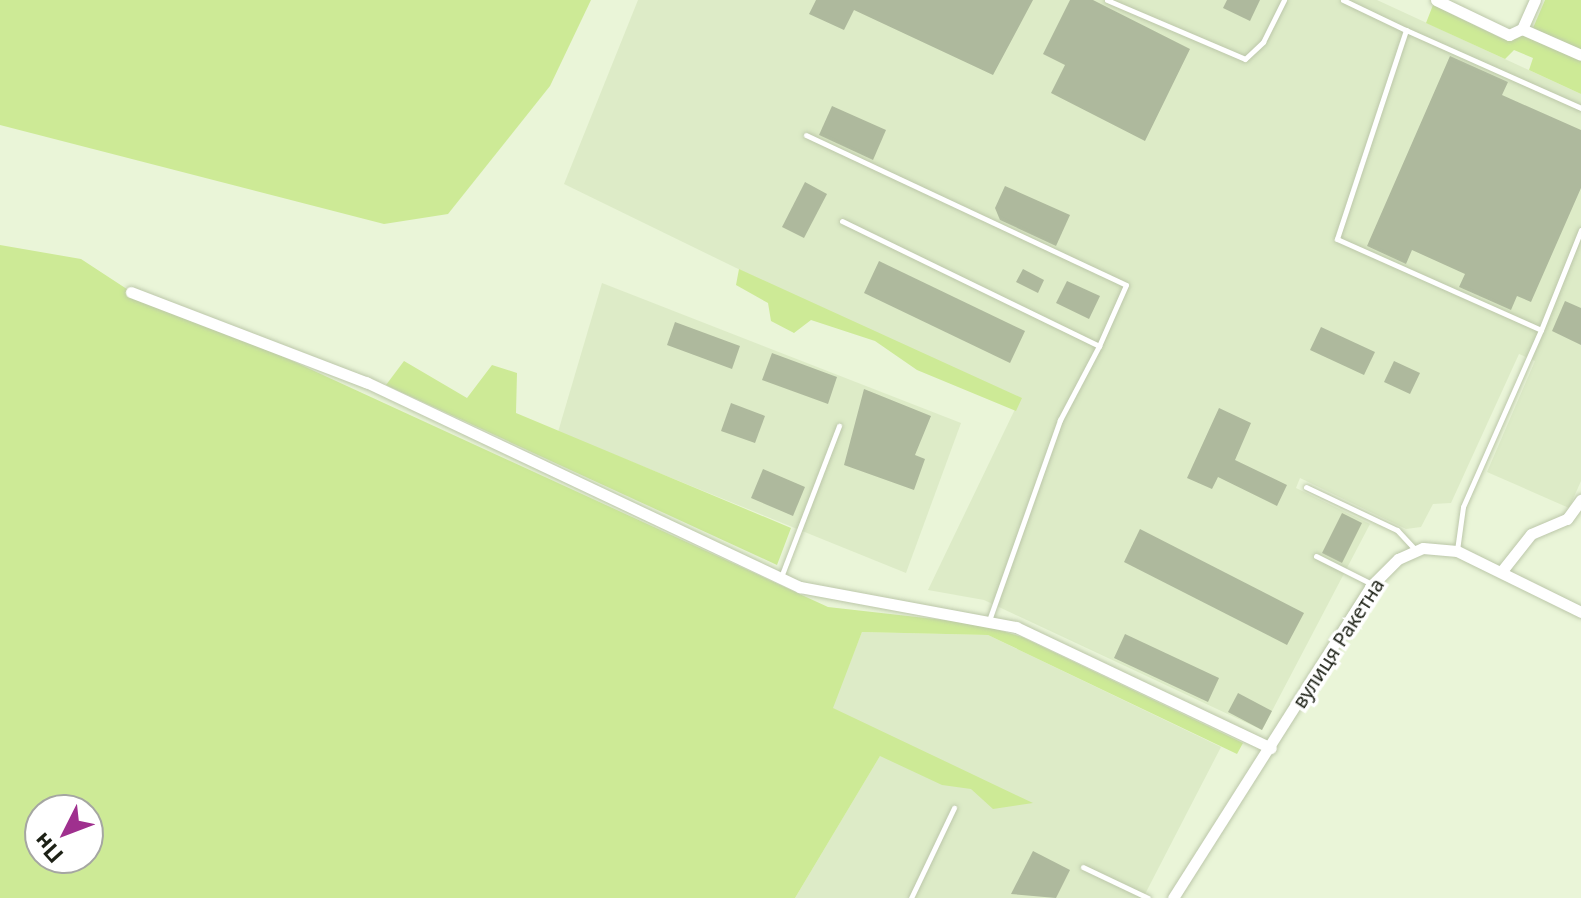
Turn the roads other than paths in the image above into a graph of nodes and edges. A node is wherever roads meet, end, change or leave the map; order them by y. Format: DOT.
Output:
graph roads {
  1 [pos="1107,0"];
  2 [pos="1284,0"];
  3 [pos="1343,0"];
  4 [pos="1436,0"];
  5 [pos="1535,0"];
  6 [pos="1406,30"];
  7 [pos="1519,31"];
  8 [pos="1581,55"];
  9 [pos="1581,108"];
  10 [pos="806,135"];
  11 [pos="842,221"];
  12 [pos="1581,230"];
  13 [pos="131,292"];
  14 [pos="1541,330"];
  15 [pos="1099,346"];
  16 [pos="839,426"];
  17 [pos="1306,487"];
  18 [pos="1581,500"];
  19 [pos="1416,550"];
  20 [pos="1457,551"];
  21 [pos="1316,556"];
  22 [pos="1501,572"];
  23 [pos="780,578"];
  24 [pos="1373,585"];
  25 [pos="1581,612"];
  26 [pos="989,620"];
  27 [pos="1271,748"];
  28 [pos="954,808"];
  29 [pos="1083,867"];
  30 [pos="911,898"];
  31 [pos="1148,898"];
  32 [pos="1173,898"];
  1 -- 2 [label="lane"];
  3 -- 6 [label="lane"];
  4 -- 7 [label="street"];
  5 -- 7 [label="street"];
  6 -- 9 [label="lane"];
  6 -- 14 [label="lane"];
  7 -- 8 [label="street"];
  10 -- 15 [label="lane"];
  11 -- 15 [label="lane"];
  12 -- 14 [label="lane"];
  13 -- 23 [label="street"];
  14 -- 20 [label="lane"];
  15 -- 26 [label="lane"];
  16 -- 23 [label="lane"];
  17 -- 19 [label="lane"];
  18 -- 22 [label="street"];
  19 -- 20 [label="street"];
  19 -- 24 [label="street, вулиця Ракетна"];
  20 -- 22 [label="street"];
  21 -- 24 [label="lane"];
  22 -- 25 [label="street"];
  23 -- 26 [label="street"];
  24 -- 27 [label="street, вулиця Ракетна"];
  26 -- 27 [label="street"];
  27 -- 32 [label="street, вулиця Ракетна"];
  28 -- 30 [label="lane"];
  29 -- 31 [label="lane"];
}
